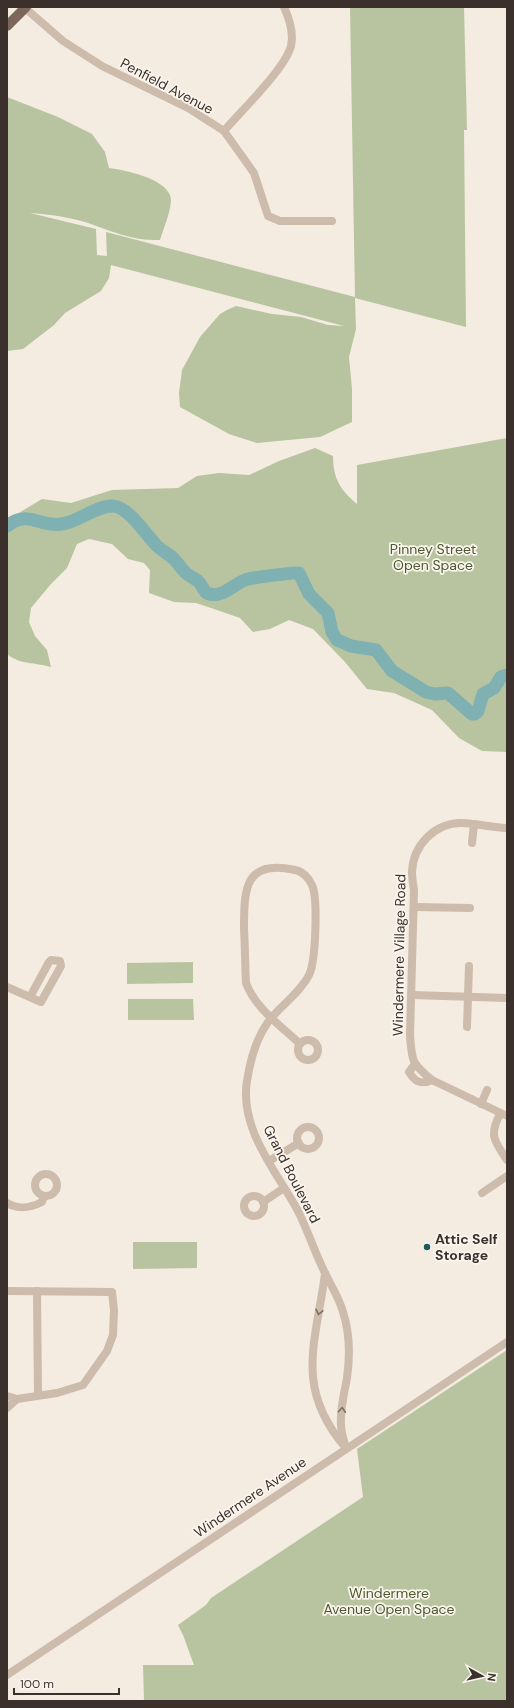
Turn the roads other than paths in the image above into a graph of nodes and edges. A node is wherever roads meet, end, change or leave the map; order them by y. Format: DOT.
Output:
graph roads {
  1 [pos="25,7"];
  2 [pos="284,7"];
  3 [pos="7,26"];
  4 [pos="224,131"];
  5 [pos="332,221"];
  6 [pos="474,824"];
  7 [pos="507,828"];
  8 [pos="472,843"];
  9 [pos="414,907"];
  10 [pos="470,908"];
  11 [pos="469,966"];
  12 [pos="7,987"];
  13 [pos="412,995"];
  14 [pos="30,997"];
  15 [pos="468,997"];
  16 [pos="507,998"];
  17 [pos="272,1018"];
  18 [pos="467,1027"];
  19 [pos="300,1044"];
  20 [pos="415,1064"];
  21 [pos="432,1080"];
  22 [pos="487,1090"];
  23 [pos="481,1104"];
  24 [pos="504,1115"];
  25 [pos="299,1144"];
  26 [pos="507,1160"];
  27 [pos="269,1161"];
  28 [pos="507,1176"];
  29 [pos="284,1188"];
  30 [pos="482,1193"];
  31 [pos="44,1196"];
  32 [pos="7,1202"];
  33 [pos="263,1202"];
  34 [pos="325,1274"];
  35 [pos="7,1291"];
  36 [pos="37,1291"];
  37 [pos="507,1342"];
  38 [pos="38,1394"];
  39 [pos="7,1396"];
  40 [pos="17,1399"];
  41 [pos="7,1408"];
  42 [pos="346,1448"];
  43 [pos="7,1675"];
  1 -- 3 [label="main road"];
  1 -- 4 [label="street, Penfield Avenue"];
  2 -- 4 [label="street"];
  4 -- 5 [label="street, Penfield Avenue"];
  6 -- 7 [label="street, Windermere Village Road"];
  6 -- 8 [label="street"];
  6 -- 9 [label="street, Windermere Village Road"];
  9 -- 10 [label="street"];
  9 -- 13 [label="street, Windermere Village Road"];
  11 -- 15 [label="street"];
  12 -- 14 [label="street"];
  13 -- 15 [label="street"];
  13 -- 20 [label="street, Windermere Village Road"];
  14 -- 14 [label="street"];
  15 -- 16 [label="street"];
  15 -- 18 [label="street"];
  17 -- 17 [label="street, Grand Boulevard"];
  17 -- 19 [label="street"];
  17 -- 27 [label="street, Grand Boulevard"];
  20 -- 21 [label="street, Windermere Village Road"];
  20 -- 21 [label="street, Windermere Village Road"];
  21 -- 23 [label="street, Windermere Village Road"];
  22 -- 23 [label="street"];
  23 -- 24 [label="street, Windermere Village Road"];
  24 -- 26 [label="street"];
  25 -- 27 [label="street"];
  27 -- 29 [label="street, Grand Boulevard"];
  28 -- 30 [label="street"];
  29 -- 33 [label="street"];
  29 -- 34 [label="street, Grand Boulevard"];
  31 -- 32 [label="street"];
  42 -- 34 [label="street, Grand Boulevard, one-way"];
  34 -- 42 [label="street, one-way"];
  35 -- 36 [label="street"];
  36 -- 38 [label="street"];
  36 -- 38 [label="street"];
  37 -- 42 [label="street, Windermere Avenue"];
  38 -- 40 [label="street"];
  39 -- 40 [label="street"];
  40 -- 41 [label="street"];
  42 -- 43 [label="street, Windermere Avenue"];
}
